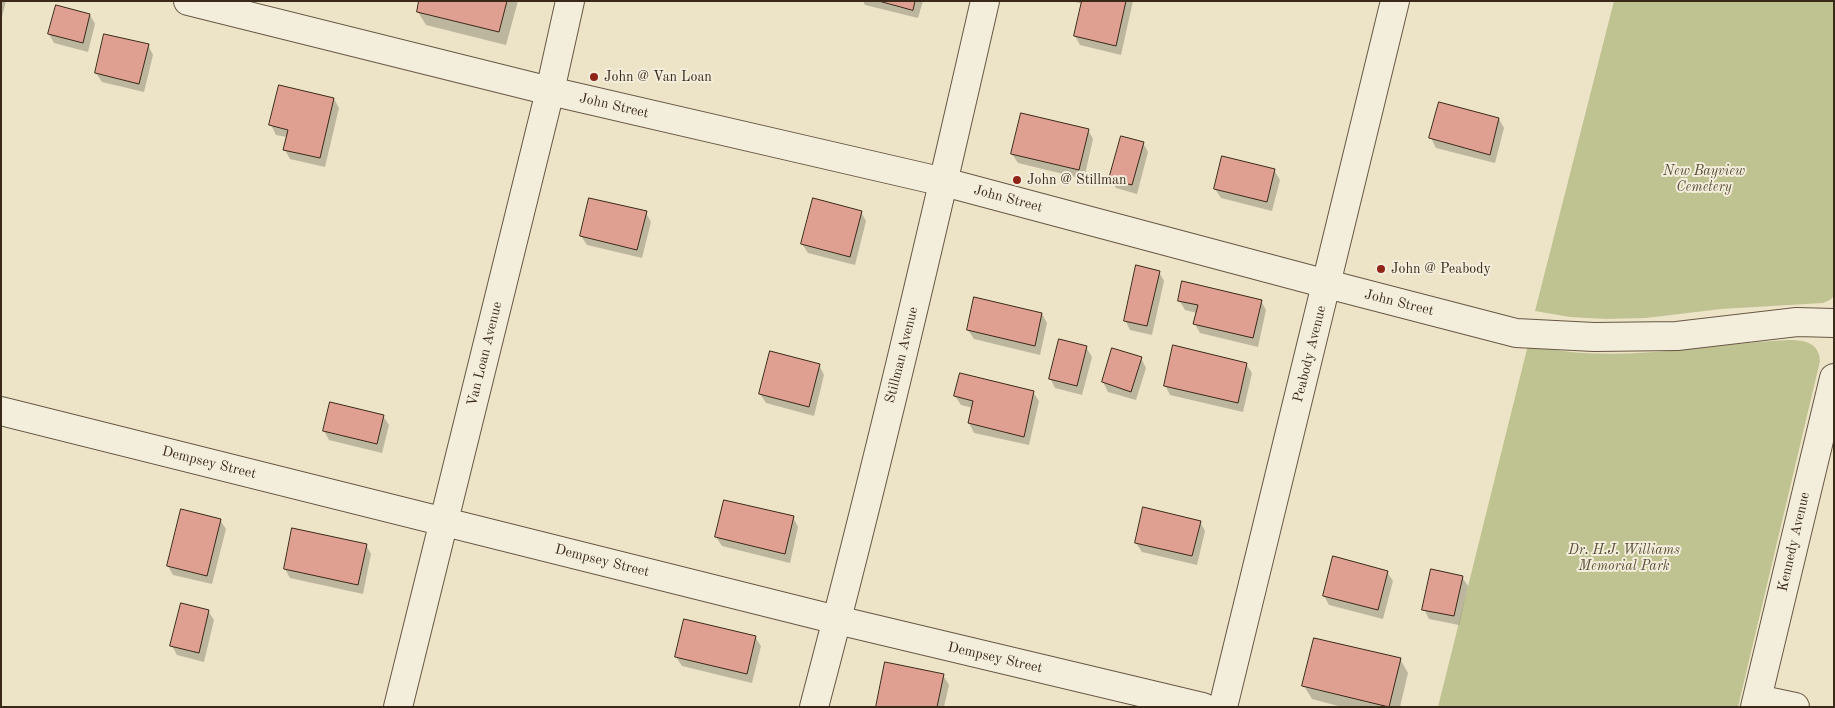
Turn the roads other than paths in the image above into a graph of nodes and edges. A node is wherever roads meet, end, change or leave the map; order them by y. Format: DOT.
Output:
graph roads {
  1 [pos="188,1"];
  2 [pos="570,1"];
  3 [pos="985,1"];
  4 [pos="1395,1"];
  5 [pos="550,91"];
  6 [pos="944,182"];
  7 [pos="1327,284"];
  8 [pos="1834,323"];
  9 [pos="1834,378"];
  10 [pos="1,411"];
  11 [pos="443,522"];
  12 [pos="837,620"];
  13 [pos="1756,703"];
  14 [pos="398,707"];
  15 [pos="814,707"];
  16 [pos="1203,707"];
  17 [pos="1223,707"];
  18 [pos="1795,707"];
  1 -- 5 [label="street, John Street"];
  2 -- 5 [label="street, Van Loan Avenue"];
  3 -- 6 [label="street, Stillman Avenue"];
  4 -- 7 [label="street, Peabody Avenue"];
  5 -- 6 [label="street, John Street"];
  5 -- 11 [label="street, Van Loan Avenue"];
  6 -- 7 [label="street, John Street"];
  6 -- 12 [label="street, Stillman Avenue"];
  7 -- 8 [label="street, John Street"];
  7 -- 17 [label="street, Peabody Avenue"];
  9 -- 13 [label="street, Kennedy Avenue"];
  10 -- 11 [label="street, Dempsey Street"];
  11 -- 12 [label="street, Dempsey Street"];
  11 -- 14 [label="street, Van Loan Avenue"];
  12 -- 15 [label="street, Stillman Avenue"];
  12 -- 16 [label="street, Dempsey Street"];
  13 -- 18 [label="street"];
}
